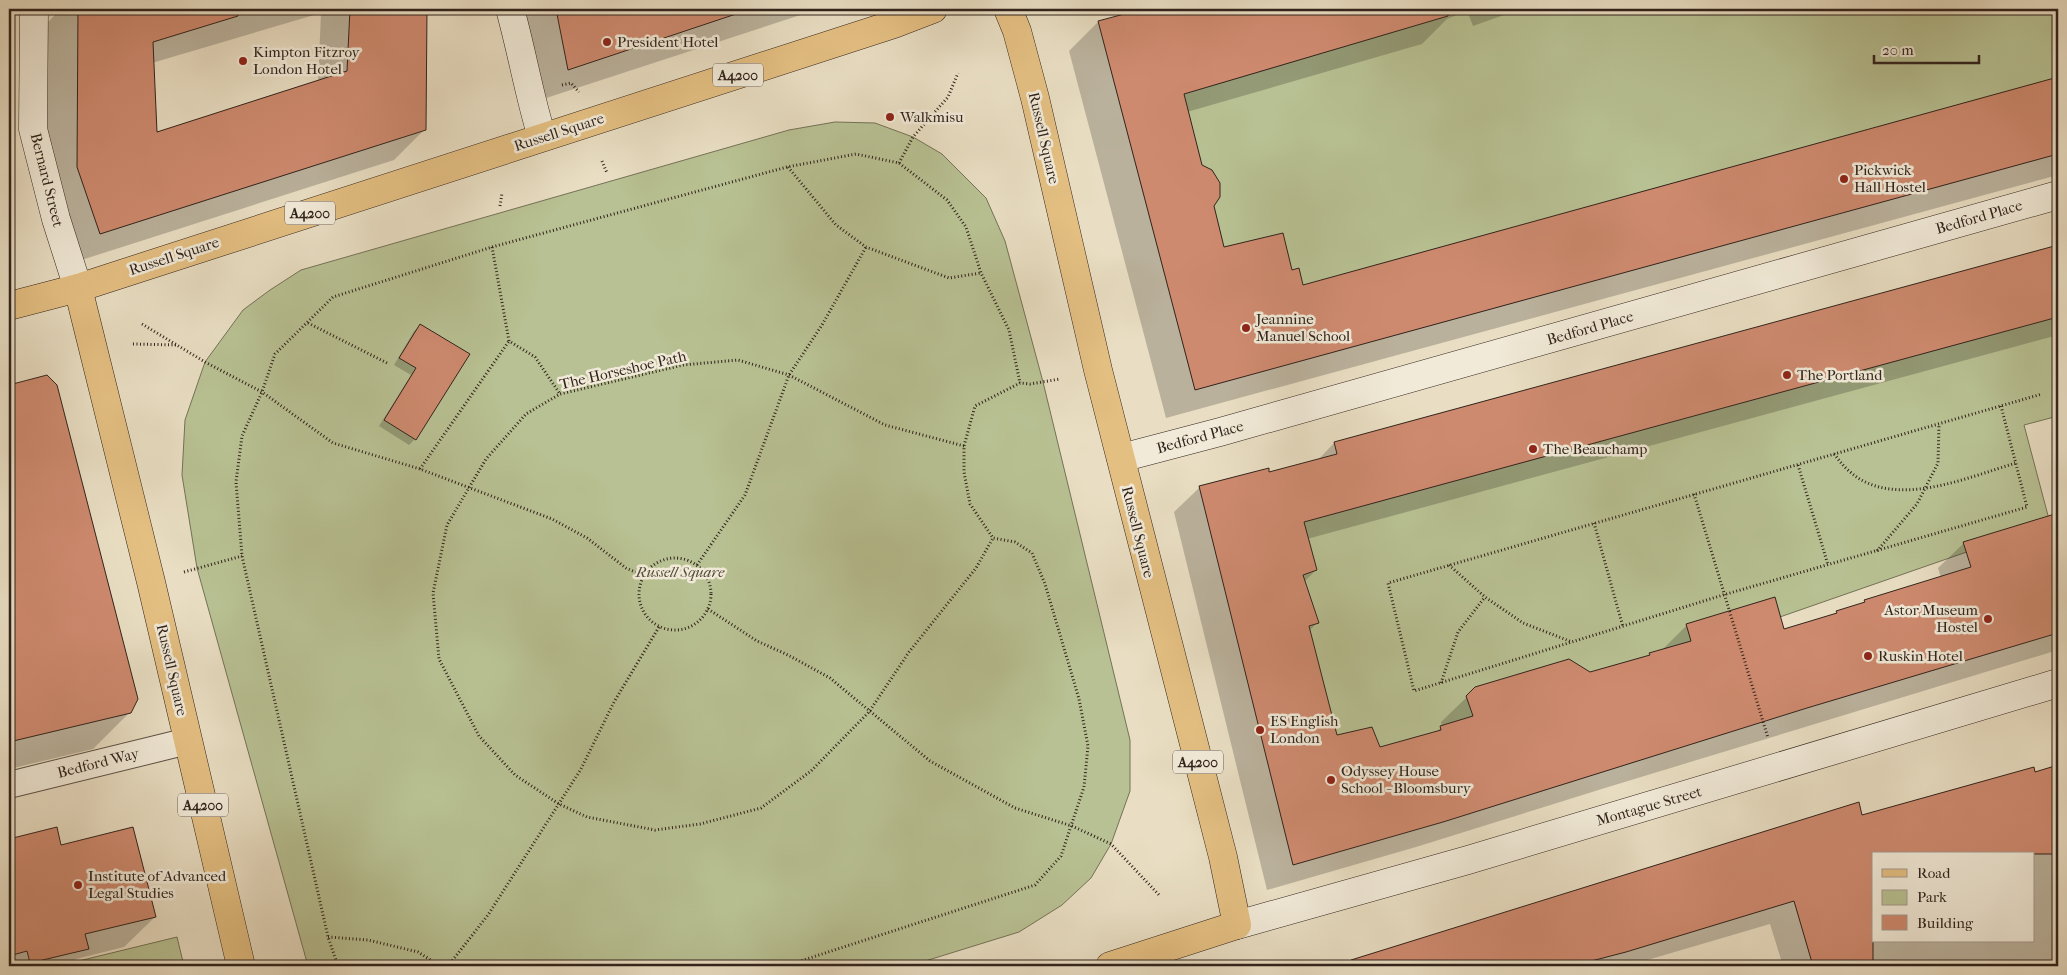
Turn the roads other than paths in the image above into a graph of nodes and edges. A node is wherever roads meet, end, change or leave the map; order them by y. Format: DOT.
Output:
graph roads {
  1 [pos="34,9"];
  2 [pos="510,9"];
  3 [pos="934,9"];
  4 [pos="1008,9"];
  5 [pos="542,137"];
  6 [pos="2058,195"];
  7 [pos="78,288"];
  8 [pos="9,306"];
  9 [pos="1120,458"];
  10 [pos="2058,683"];
  11 [pos="188,741"];
  12 [pos="9,785"];
  13 [pos="1237,925"];
  14 [pos="241,966"];
  15 [pos="1110,966"];
  1 -- 7 [label="street, Bernard Street"];
  2 -- 5 [label="street"];
  3 -- 5 [label="main road, Russell Square / A4200"];
  4 -- 9 [label="main road, Russell Square / A4200"];
  5 -- 7 [label="main road, Russell Square / A4200"];
  6 -- 9 [label="street, Bedford Place"];
  7 -- 8 [label="main road, A4200"];
  7 -- 11 [label="main road, Russell Square / A4200"];
  9 -- 13 [label="main road, Russell Square / A4200"];
  10 -- 13 [label="street, Montague Street"];
  11 -- 12 [label="street, Bedford Way"];
  11 -- 14 [label="main road, Russell Square / A4200"];
  13 -- 15 [label="main road"];
}
